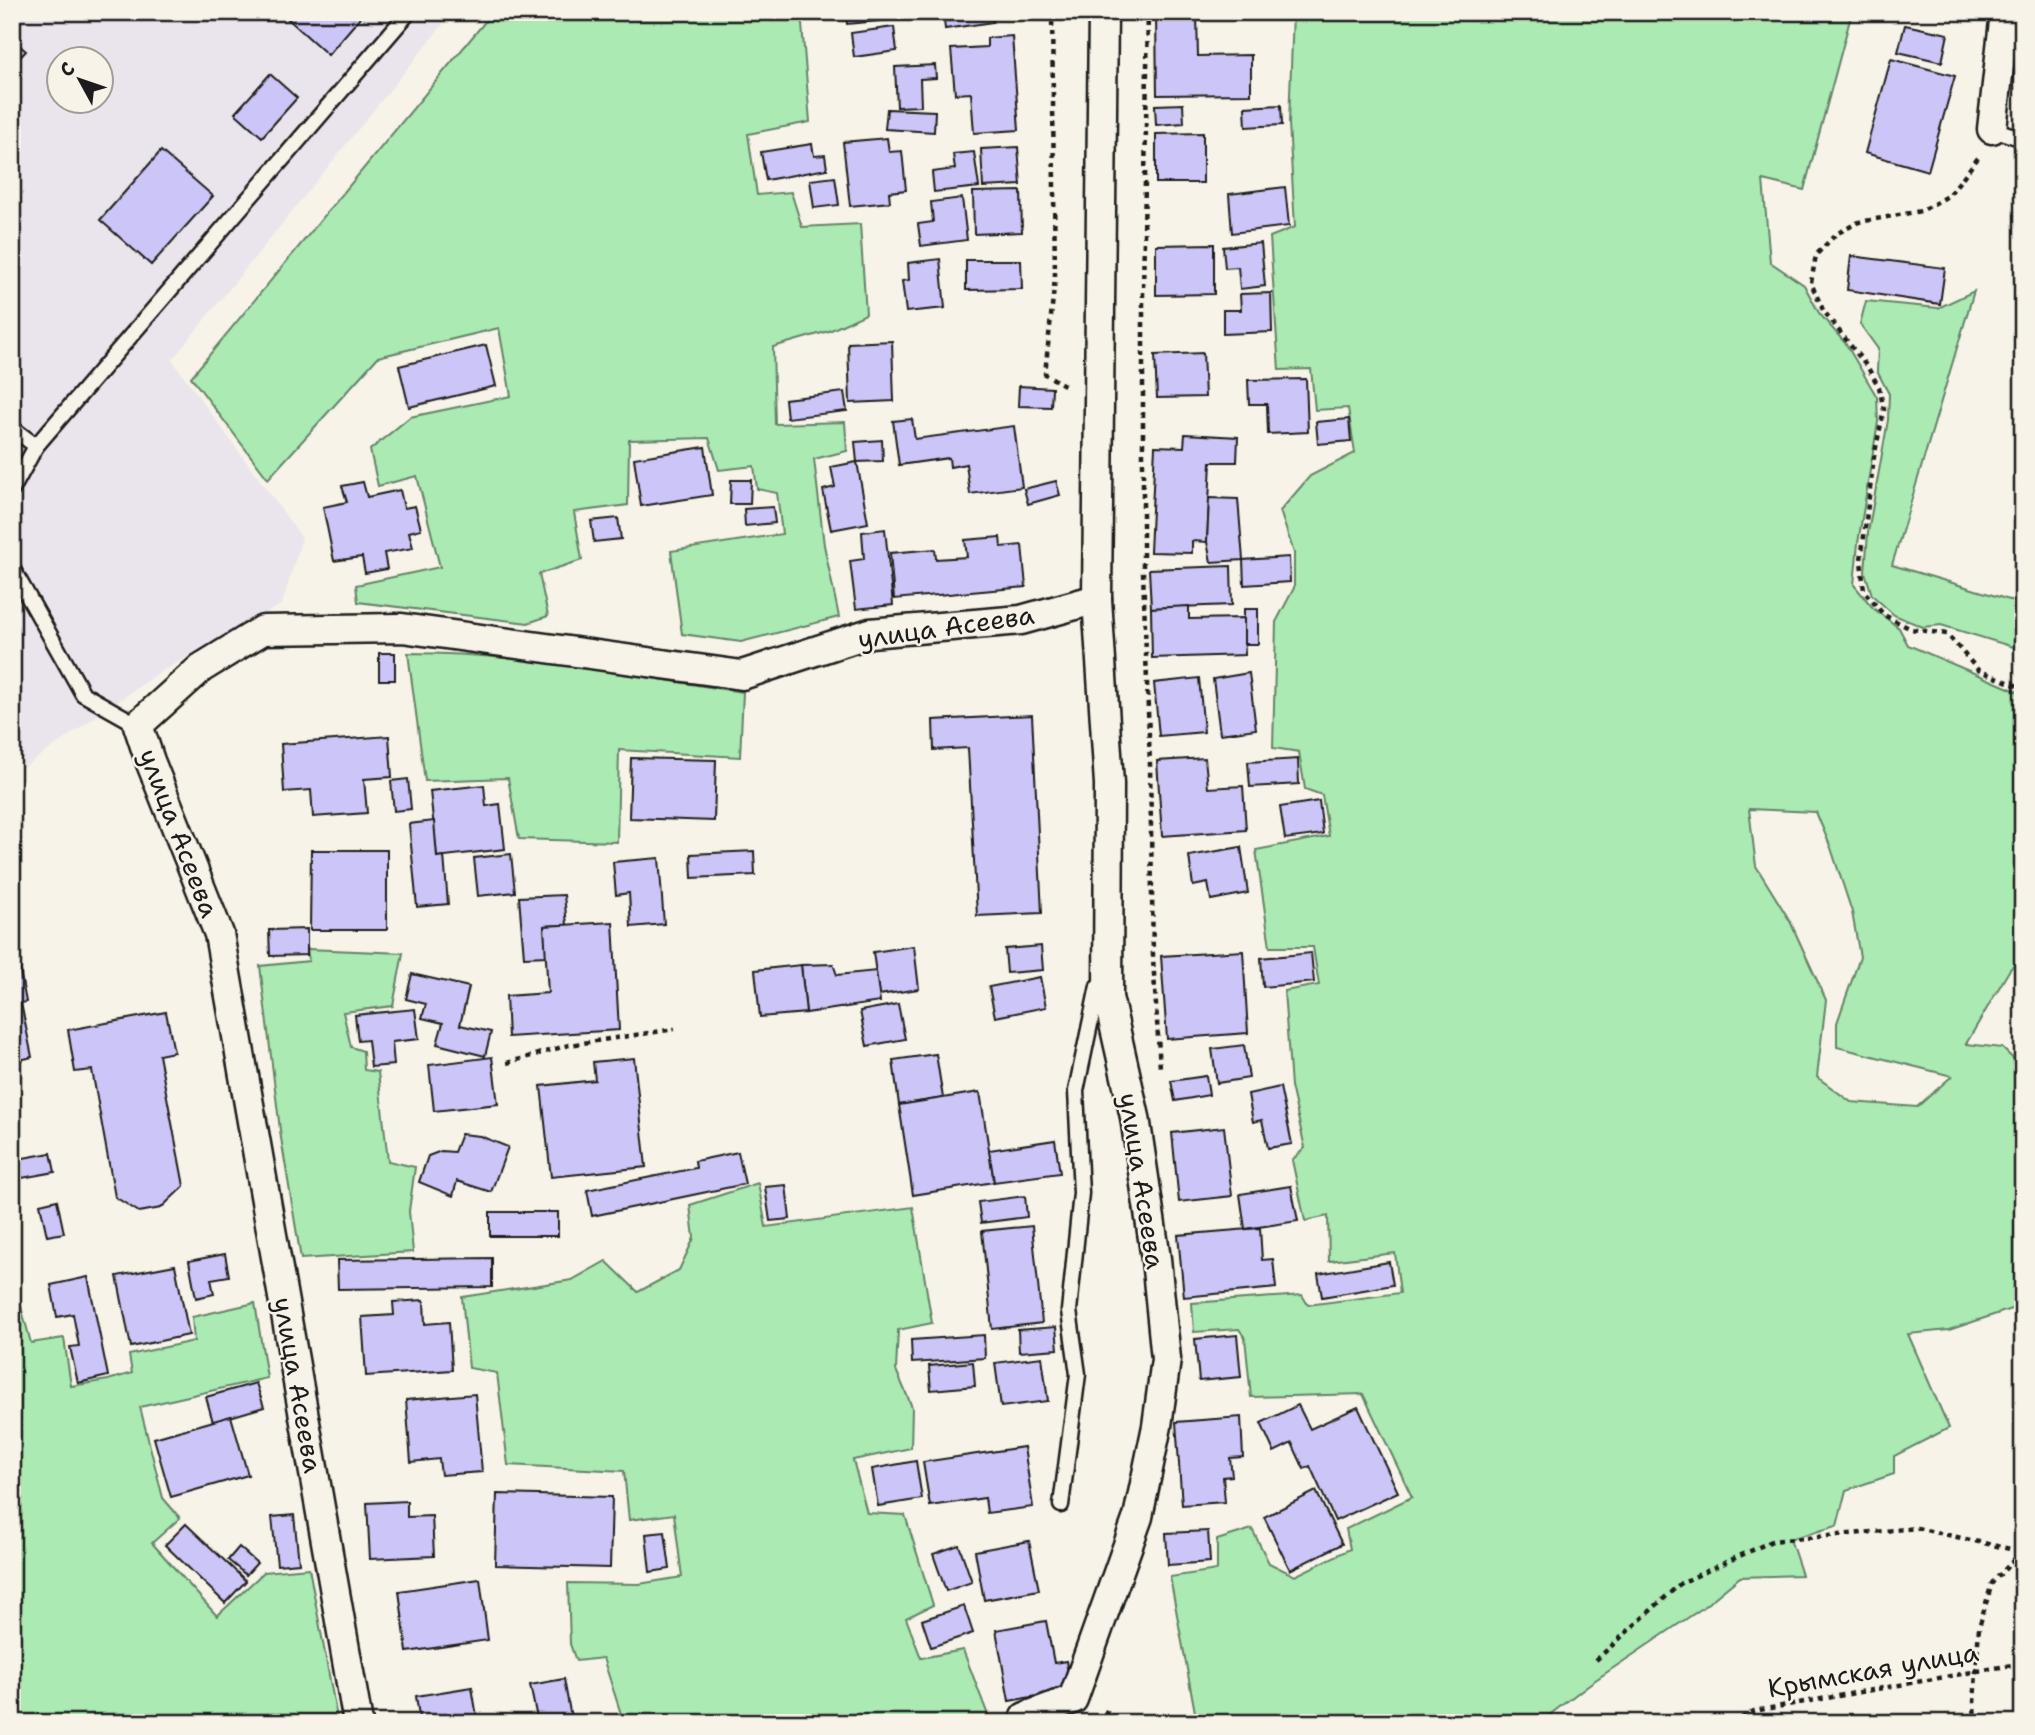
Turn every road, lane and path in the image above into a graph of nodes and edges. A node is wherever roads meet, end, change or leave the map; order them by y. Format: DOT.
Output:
graph roads {
  1 [pos="409,12"];
  2 [pos="1052,12"];
  3 [pos="1102,12"];
  4 [pos="1148,12"];
  5 [pos="2005,12"];
  6 [pos="1992,129"];
  7 [pos="2023,139"];
  8 [pos="1066,386"];
  9 [pos="12,428"];
  10 [pos="36,446"];
  11 [pos="12,490"];
  12 [pos="12,568"];
  13 [pos="1097,599"];
  14 [pos="2023,688"];
  15 [pos="138,725"];
  16 [pos="1108,941"];
  17 [pos="675,1029"];
  18 [pos="507,1063"];
  19 [pos="1160,1070"];
  20 [pos="1061,1505"];
  21 [pos="2021,1550"];
  22 [pos="1596,1660"];
  23 [pos="2023,1663"];
  24 [pos="1067,1711"];
  25 [pos="1025,1717"];
  26 [pos="358,1723"];
  27 [pos="1733,1723"];
  28 [pos="1975,1723"];
  1 -- 10 [label="lane"];
  2 -- 8 [label="path"];
  3 -- 13 [label="street, улица Асеева"];
  4 -- 19 [label="path"];
  5 -- 6 [label="street"];
  6 -- 7 [label="lane"];
  6 -- 14 [label="path"];
  9 -- 10 [label="lane"];
  10 -- 11 [label="lane"];
  12 -- 15 [label="lane"];
  13 -- 15 [label="street, улица Асеева"];
  13 -- 16 [label="street, улица Асеева"];
  15 -- 26 [label="street, улица Асеева"];
  16 -- 20 [label="lane"];
  16 -- 24 [label="street, улица Асеева"];
  17 -- 18 [label="path"];
  21 -- 22 [label="path"];
  21 -- 28 [label="path"];
  23 -- 27 [label="path, Крымская улица"];
  24 -- 25 [label="street, улица Асеева"];
}
